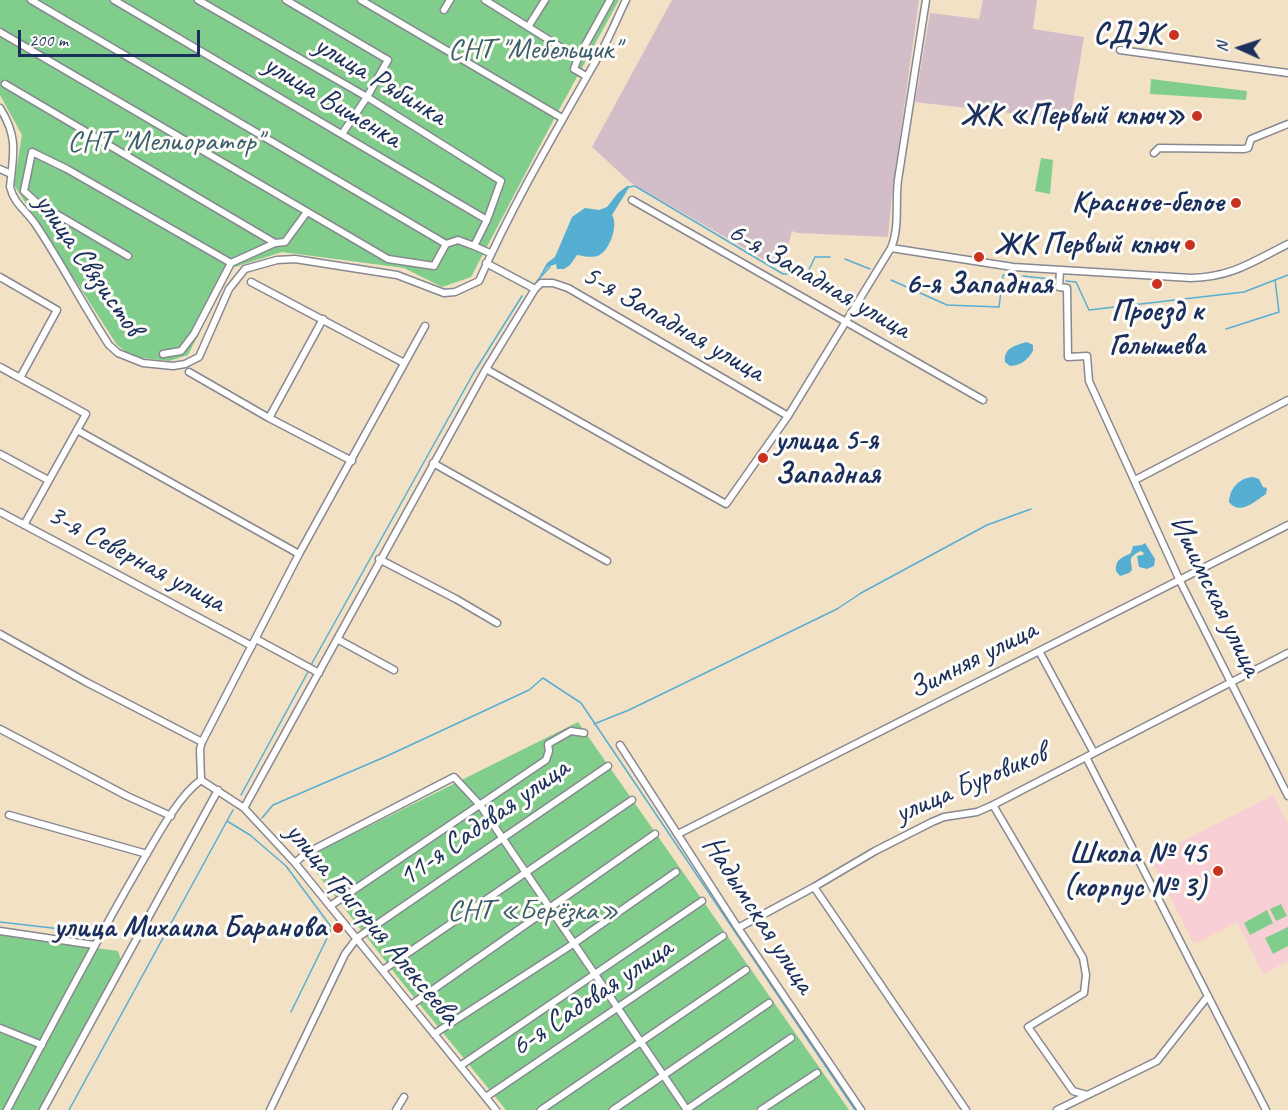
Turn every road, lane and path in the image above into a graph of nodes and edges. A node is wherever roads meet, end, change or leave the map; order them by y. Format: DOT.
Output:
graph roads {
  1 [pos="32,0"];
  2 [pos="114,0"];
  3 [pos="198,0"];
  4 [pos="286,0"];
  5 [pos="362,0"];
  6 [pos="450,0"];
  7 [pos="484,0"];
  8 [pos="545,0"];
  9 [pos="610,0"];
  10 [pos="626,0"];
  11 [pos="926,0"];
  12 [pos="444,10"];
  13 [pos="528,27"];
  14 [pos="0,32"];
  15 [pos="1120,50"];
  16 [pos="578,58"];
  17 [pos="1288,73"];
  18 [pos="586,76"];
  19 [pos="5,84"];
  20 [pos="367,98"];
  21 [pos="0,108"];
  22 [pos="562,118"];
  23 [pos="1288,124"];
  24 [pos="342,134"];
  25 [pos="1154,153"];
  26 [pos="0,169"];
  27 [pos="11,174"];
  28 [pos="632,200"];
  29 [pos="307,212"];
  30 [pos="487,220"];
  31 [pos="275,243"];
  32 [pos="446,244"];
  33 [pos="1288,244"];
  34 [pos="474,246"];
  35 [pos="891,248"];
  36 [pos="490,253"];
  37 [pos="128,256"];
  38 [pos="231,263"];
  39 [pos="486,263"];
  40 [pos="1060,271"];
  41 [pos="0,277"];
  42 [pos="251,282"];
  43 [pos="535,289"];
  44 [pos="323,319"];
  45 [pos="847,323"];
  46 [pos="425,326"];
  47 [pos="163,354"];
  48 [pos="404,363"];
  49 [pos="0,367"];
  50 [pos="486,369"];
  51 [pos="189,372"];
  52 [pos="20,378"];
  53 [pos="983,400"];
  54 [pos="1288,400"];
  55 [pos="788,416"];
  56 [pos="269,418"];
  57 [pos="77,430"];
  58 [pos="0,454"];
  59 [pos="351,461"];
  60 [pos="433,463"];
  61 [pos="48,480"];
  62 [pos="1135,480"];
  63 [pos="0,512"];
  64 [pos="24,525"];
  65 [pos="1288,525"];
  66 [pos="299,554"];
  67 [pos="379,559"];
  68 [pos="607,561"];
  69 [pos="1180,581"];
  70 [pos="497,623"];
  71 [pos="0,634"];
  72 [pos="256,639"];
  73 [pos="337,639"];
  74 [pos="252,646"];
  75 [pos="1040,651"];
  76 [pos="1288,652"];
  77 [pos="394,670"];
  78 [pos="319,673"];
  79 [pos="1232,682"];
  80 [pos="0,729"];
  81 [pos="584,732"];
  82 [pos="202,742"];
  83 [pos="620,745"];
  84 [pos="1094,753"];
  85 [pos="1086,756"];
  86 [pos="608,766"];
  87 [pos="201,780"];
  88 [pos="218,790"];
  89 [pos="1288,796"];
  90 [pos="632,800"];
  91 [pos="993,805"];
  92 [pos="480,806"];
  93 [pos="244,808"];
  94 [pos="9,815"];
  95 [pos="171,816"];
  96 [pos="655,834"];
  97 [pos="678,834"];
  98 [pos="503,839"];
  99 [pos="147,854"];
  100 [pos="295,863"];
  101 [pos="525,873"];
  102 [pos="676,873"];
  103 [pos="814,887"];
  104 [pos="702,901"];
  105 [pos="330,906"];
  106 [pos="549,908"];
  107 [pos="738,928"];
  108 [pos="0,931"];
  109 [pos="723,936"];
  110 [pos="357,938"];
  111 [pos="573,944"];
  112 [pos="94,945"];
  113 [pos="383,970"];
  114 [pos="746,970"];
  115 [pos="595,974"];
  116 [pos="1208,996"];
  117 [pos="769,1003"];
  118 [pos="411,1005"];
  119 [pos="618,1008"];
  120 [pos="0,1028"];
  121 [pos="434,1034"];
  122 [pos="791,1038"];
  123 [pos="641,1042"];
  124 [pos="42,1045"];
  125 [pos="460,1066"];
  126 [pos="817,1073"];
  127 [pos="663,1075"];
  128 [pos="1087,1095"];
  129 [pos="404,1097"];
  130 [pos="486,1097"];
  131 [pos="7,1110"];
  132 [pos="43,1110"];
  133 [pos="270,1110"];
  134 [pos="396,1110"];
  135 [pos="496,1110"];
  136 [pos="541,1110"];
  137 [pos="613,1110"];
  138 [pos="687,1110"];
  139 [pos="761,1110"];
  140 [pos="861,1110"];
  141 [pos="966,1110"];
  142 [pos="1057,1110"];
  143 [pos="1266,1110"];
  1 -- 32 [label="street"];
  2 -- 24 [label="street, улица Вишенка"];
  3 -- 20 [label="street, улица Рябинка"];
  4 -- 20 [label="street"];
  5 -- 22 [label="street"];
  6 -- 12 [label="street"];
  7 -- 13 [label="street"];
  8 -- 13 [label="street"];
  9 -- 16 [label="street"];
  10 -- 18 [label="street"];
  11 -- 35 [label="street"];
  13 -- 16 [label="street"];
  14 -- 29 [label="street"];
  15 -- 17 [label="street"];
  16 -- 18 [label="street"];
  18 -- 22 [label="street"];
  19 -- 31 [label="street"];
  20 -- 24 [label="street"];
  20 -- 30 [label="street, улица Рябинка"];
  21 -- 27 [label="street, улица Связистов"];
  22 -- 36 [label="street"];
  23 -- 25 [label="street"];
  24 -- 30 [label="street, улица Вишенка"];
  26 -- 27 [label="street"];
  27 -- 39 [label="street, улица Связистов"];
  28 -- 45 [label="street, 6-я Западная улица"];
  29 -- 31 [label="street"];
  29 -- 32 [label="street"];
  30 -- 34 [label="street"];
  31 -- 38 [label="street"];
  32 -- 34 [label="street"];
  33 -- 40 [label="street"];
  34 -- 36 [label="street"];
  35 -- 40 [label="street"];
  35 -- 45 [label="street"];
  36 -- 39 [label="street"];
  37 -- 38 [label="street"];
  38 -- 47 [label="street"];
  39 -- 43 [label="street"];
  40 -- 62 [label="street, Ишимская улица"];
  41 -- 52 [label="street"];
  42 -- 44 [label="street"];
  43 -- 50 [label="street"];
  43 -- 55 [label="street, 5-я Западная улица"];
  44 -- 48 [label="street"];
  44 -- 56 [label="street"];
  45 -- 53 [label="street, 6-я Западная улица"];
  45 -- 55 [label="street"];
  46 -- 48 [label="street"];
  48 -- 59 [label="street"];
  49 -- 52 [label="street"];
  50 -- 55 [label="street"];
  50 -- 60 [label="street"];
  51 -- 56 [label="street"];
  52 -- 57 [label="street"];
  54 -- 62 [label="street"];
  56 -- 59 [label="street"];
  57 -- 61 [label="street"];
  57 -- 66 [label="street"];
  58 -- 61 [label="street"];
  59 -- 66 [label="street"];
  60 -- 67 [label="street"];
  60 -- 68 [label="street"];
  61 -- 64 [label="street"];
  62 -- 69 [label="street, Ишимская улица"];
  63 -- 64 [label="street, 3-я Северная улица"];
  64 -- 74 [label="street, 3-я Северная улица"];
  65 -- 69 [label="street, Зимняя улица"];
  66 -- 72 [label="street"];
  67 -- 70 [label="street"];
  67 -- 73 [label="street"];
  69 -- 75 [label="street, Зимняя улица"];
  69 -- 79 [label="street, Ишимская улица"];
  71 -- 82 [label="street"];
  72 -- 74 [label="street"];
  72 -- 78 [label="street"];
  73 -- 77 [label="street"];
  73 -- 78 [label="street"];
  74 -- 82 [label="street"];
  75 -- 84 [label="street"];
  75 -- 97 [label="street, Зимняя улица"];
  76 -- 79 [label="street, улица Буровиков"];
  78 -- 93 [label="street"];
  79 -- 84 [label="street, улица Буровиков"];
  79 -- 89 [label="street, Ишимская улица"];
  80 -- 95 [label="street"];
  81 -- 92 [label="street"];
  82 -- 87 [label="street"];
  83 -- 97 [label="street, Надымская улица"];
  84 -- 85 [label="street, улица Буровиков"];
  85 -- 91 [label="street, улица Буровиков"];
  85 -- 116 [label="street"];
  86 -- 98 [label="street, 11-я Садовая улица"];
  87 -- 88 [label="street, улица Григория Алексеева"];
  87 -- 95 [label="street"];
  88 -- 93 [label="street, улица Григория Алексеева"];
  88 -- 132 [label="street"];
  90 -- 101 [label="street"];
  91 -- 103 [label="street, улица Буровиков"];
  91 -- 128 [label="street"];
  92 -- 98 [label="street"];
  92 -- 100 [label="street"];
  92 -- 105 [label="street"];
  93 -- 100 [label="street, улица Григория Алексеева"];
  94 -- 99 [label="street"];
  95 -- 99 [label="street"];
  96 -- 106 [label="street"];
  97 -- 107 [label="street, Надымская улица"];
  98 -- 101 [label="street"];
  98 -- 110 [label="street, 11-я Садовая улица"];
  99 -- 112 [label="street"];
  100 -- 105 [label="street, улица Григория Алексеева"];
  101 -- 106 [label="street"];
  101 -- 113 [label="street"];
  102 -- 111 [label="street"];
  103 -- 107 [label="street, улица Буровиков"];
  103 -- 141 [label="street"];
  104 -- 115 [label="street"];
  105 -- 110 [label="street, улица Григория Алексеева"];
  106 -- 111 [label="street"];
  106 -- 118 [label="street"];
  107 -- 140 [label="street, Надымская улица"];
  108 -- 112 [label="street"];
  109 -- 119 [label="street, 6-я Садовая улица"];
  110 -- 113 [label="street, улица Григория Алексеева"];
  110 -- 133 [label="street"];
  111 -- 115 [label="street"];
  111 -- 121 [label="street"];
  112 -- 124 [label="street"];
  113 -- 118 [label="street, улица Григория Алексеева"];
  114 -- 123 [label="street"];
  115 -- 119 [label="street"];
  115 -- 125 [label="street"];
  116 -- 128 [label="street"];
  116 -- 143 [label="street"];
  117 -- 127 [label="street"];
  118 -- 121 [label="street, улица Григория Алексеева"];
  119 -- 123 [label="street"];
  119 -- 130 [label="street, 6-я Садовая улица"];
  120 -- 124 [label="street"];
  121 -- 125 [label="street, улица Григория Алексеева"];
  122 -- 138 [label="street"];
  123 -- 127 [label="street"];
  123 -- 136 [label="street"];
  124 -- 131 [label="street"];
  125 -- 130 [label="street, улица Григория Алексеева"];
  126 -- 139 [label="street"];
  127 -- 137 [label="street"];
  127 -- 138 [label="street"];
  128 -- 142 [label="street"];
  129 -- 134 [label="street"];
  130 -- 135 [label="street, улица Григория Алексеева"];
}
